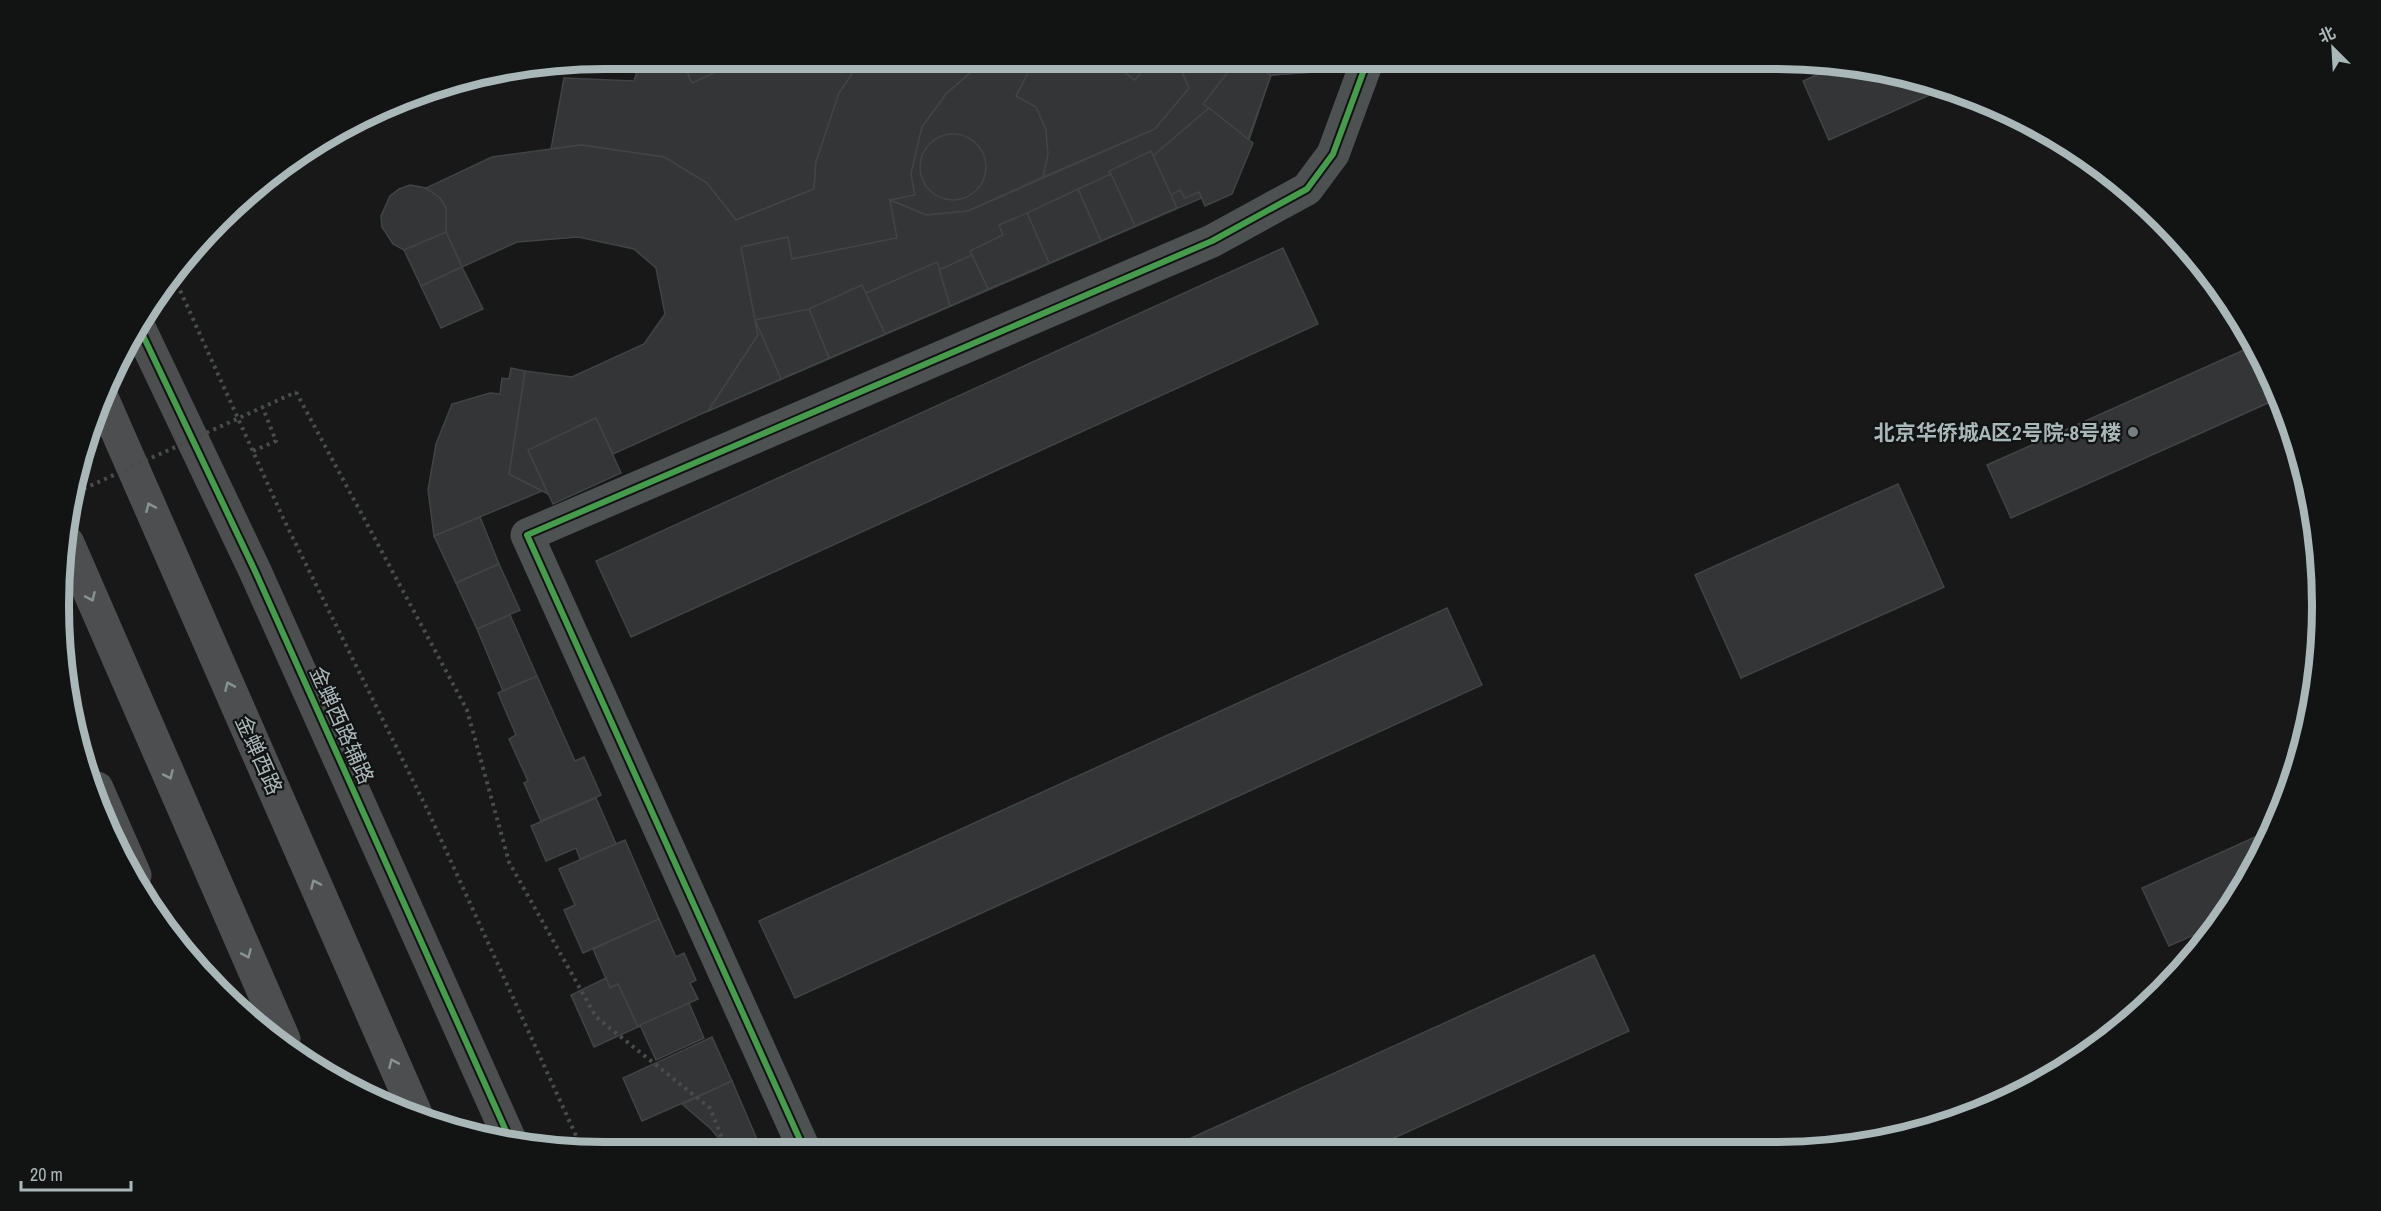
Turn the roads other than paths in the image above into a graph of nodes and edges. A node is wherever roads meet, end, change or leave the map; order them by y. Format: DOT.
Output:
graph roads {
  1 [pos="1364,69"];
  2 [pos="143,334"];
  3 [pos="107,408"];
  4 [pos="72,552"];
  5 [pos="281,1033"];
  6 [pos="413,1106"];
  7 [pos="507,1133"];
  8 [pos="801,1142"];
  1 -- 8 [label="street"];
  2 -- 7 [label="main road, 金蝉西路辅路"];
  6 -- 3 [label="main road, 金蝉西路, one-way"];
  4 -- 5 [label="main road, one-way"];
}
